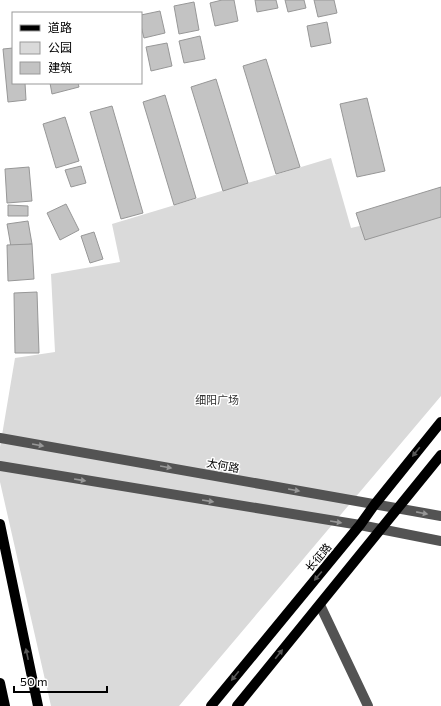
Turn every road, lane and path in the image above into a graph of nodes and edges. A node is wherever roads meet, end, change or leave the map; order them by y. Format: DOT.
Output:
graph roads {
  1 [pos="441,422"];
  2 [pos="0,438"];
  3 [pos="441,455"];
  4 [pos="0,466"];
  5 [pos="375,504"];
  6 [pos="398,508"];
  7 [pos="441,516"];
  8 [pos="0,524"];
  9 [pos="360,526"];
  10 [pos="380,530"];
  11 [pos="441,541"];
  12 [pos="320,605"];
  13 [pos="0,683"];
  14 [pos="5,706"];
  15 [pos="38,706"];
  16 [pos="211,706"];
  17 [pos="237,706"];
  18 [pos="368,706"];
  1 -- 5 [label="main road, 长征路, one-way"];
  2 -- 5 [label="street, 太何路, one-way"];
  3 -- 6 [label="main road"];
  4 -- 9 [label="street, one-way"];
  5 -- 6 [label="street, 太何路"];
  5 -- 9 [label="main road, 长征路"];
  6 -- 7 [label="street, 太何路, one-way"];
  6 -- 10 [label="main road"];
  15 -- 8 [label="main road, one-way"];
  9 -- 10 [label="street"];
  9 -- 16 [label="main road, 长征路, one-way"];
  10 -- 11 [label="street"];
  10 -- 12 [label="main road"];
  17 -- 12 [label="main road, one-way"];
  12 -- 18 [label="street"];
  13 -- 14 [label="main road"];
}
